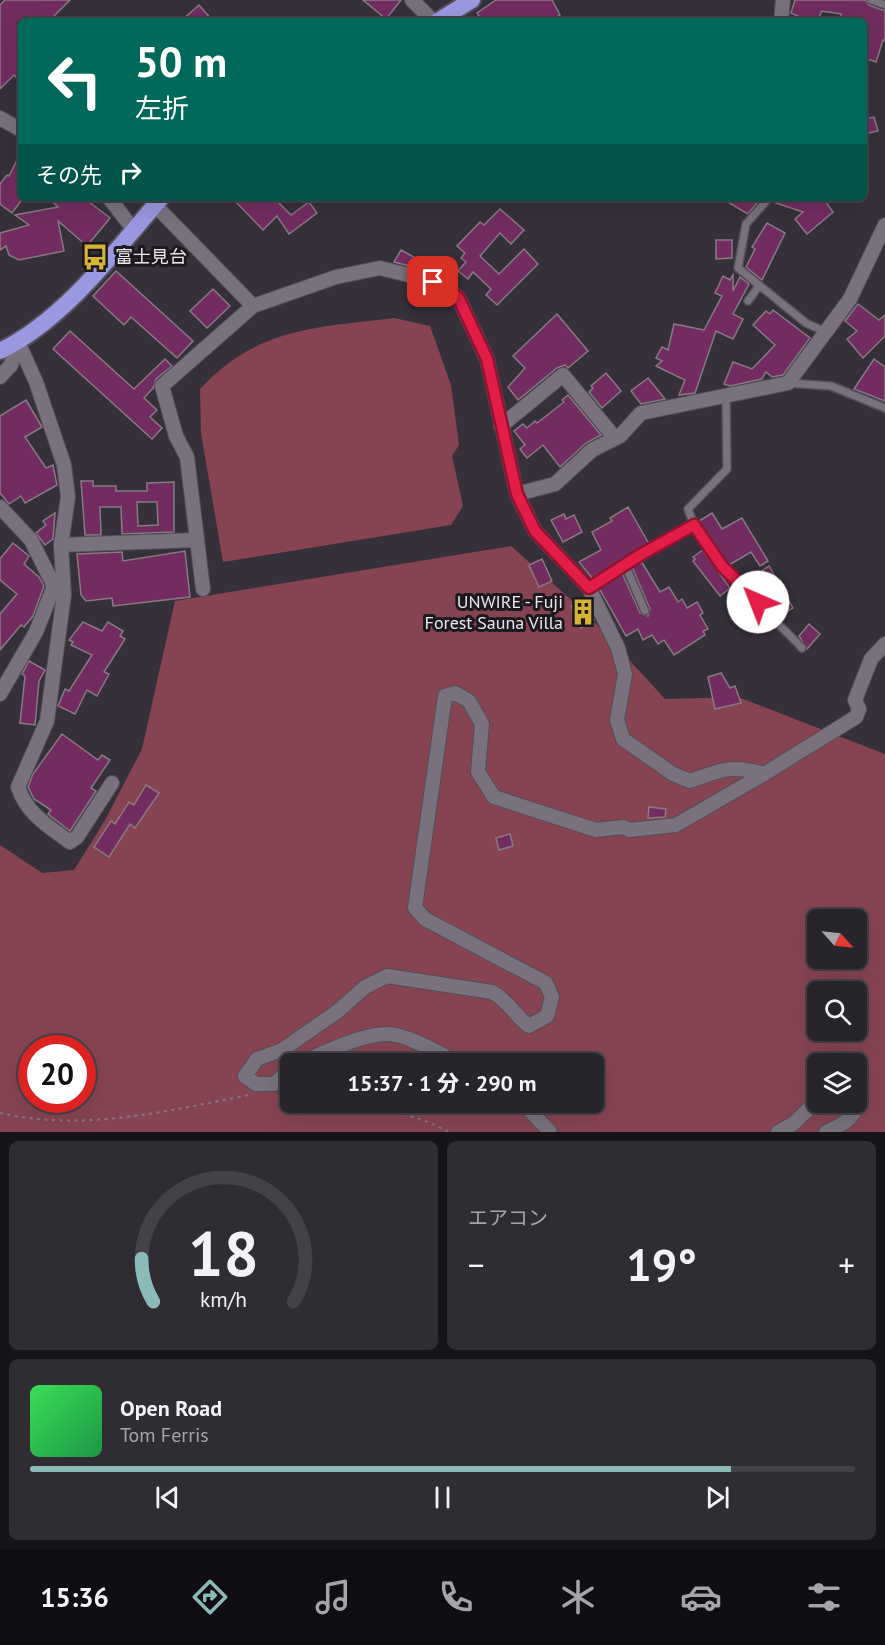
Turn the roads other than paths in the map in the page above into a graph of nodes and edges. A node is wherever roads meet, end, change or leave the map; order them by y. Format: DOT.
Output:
graph roads {
  1 [pos="412,0"];
  2 [pos="472,0"];
  3 [pos="783,0"];
  4 [pos="871,0"];
  5 [pos="885,5"];
  6 [pos="430,18"];
  7 [pos="443,18"];
  8 [pos="781,18"];
  9 [pos="0,118"];
  10 [pos="18,128"];
  11 [pos="111,201"];
  12 [pos="158,201"];
  13 [pos="766,201"];
  14 [pos="885,225"];
  15 [pos="134,230"];
  16 [pos="759,286"];
  17 [pos="748,301"];
  18 [pos="253,306"];
  19 [pos="826,332"];
  20 [pos="18,342"];
  21 [pos="0,351"];
  22 [pos="0,377"];
  23 [pos="788,383"];
  24 [pos="726,395"];
  25 [pos="885,408"];
  26 [pos="501,426"];
  27 [pos="615,438"];
  28 [pos="517,494"];
  29 [pos="0,507"];
  30 [pos="694,525"];
  31 [pos="197,540"];
  32 [pos="61,545"];
  33 [pos="625,565"];
  34 [pos="589,588"];
  35 [pos="203,589"];
  36 [pos="645,612"];
  37 [pos="885,644"];
  38 [pos="802,648"];
  39 [pos="0,694"];
  40 [pos="764,774"];
  41 [pos="112,783"];
  42 [pos="321,1053"];
  43 [pos="439,1053"];
  44 [pos="280,1079"];
  45 [pos="807,1111"];
  46 [pos="532,1113"];
  47 [pos="855,1113"];
  48 [pos="550,1132"];
  49 [pos="778,1132"];
  50 [pos="826,1132"];
  1 -- 6 [label="street"];
  2 -- 7 [label="highway"];
  3 -- 8 [label="street"];
  4 -- 5 [label="lane"];
  9 -- 10 [label="street"];
  11 -- 15 [label="street"];
  12 -- 15 [label="highway"];
  12 -- 18 [label="street"];
  13 -- 16 [label="lane"];
  14 -- 19 [label="street"];
  15 -- 20 [label="highway"];
  16 -- 17 [label="lane"];
  16 -- 19 [label="lane"];
  18 -- 26 [label="street"];
  18 -- 31 [label="street"];
  19 -- 23 [label="street"];
  20 -- 21 [label="highway"];
  20 -- 22 [label="street"];
  20 -- 32 [label="street"];
  23 -- 24 [label="street"];
  23 -- 25 [label="lane"];
  24 -- 27 [label="street"];
  24 -- 30 [label="lane"];
  26 -- 27 [label="street"];
  26 -- 28 [label="street"];
  27 -- 28 [label="street"];
  28 -- 34 [label="street"];
  29 -- 39 [label="street"];
  30 -- 33 [label="lane"];
  30 -- 38 [label="lane"];
  31 -- 32 [label="street"];
  31 -- 35 [label="street"];
  32 -- 41 [label="street"];
  33 -- 34 [label="lane"];
  33 -- 36 [label="lane"];
  34 -- 40 [label="street"];
  37 -- 40 [label="street"];
  40 -- 44 [label="street"];
  42 -- 43 [label="street"];
  45 -- 49 [label="street"];
  46 -- 48 [label="street"];
  47 -- 50 [label="street"];
}
